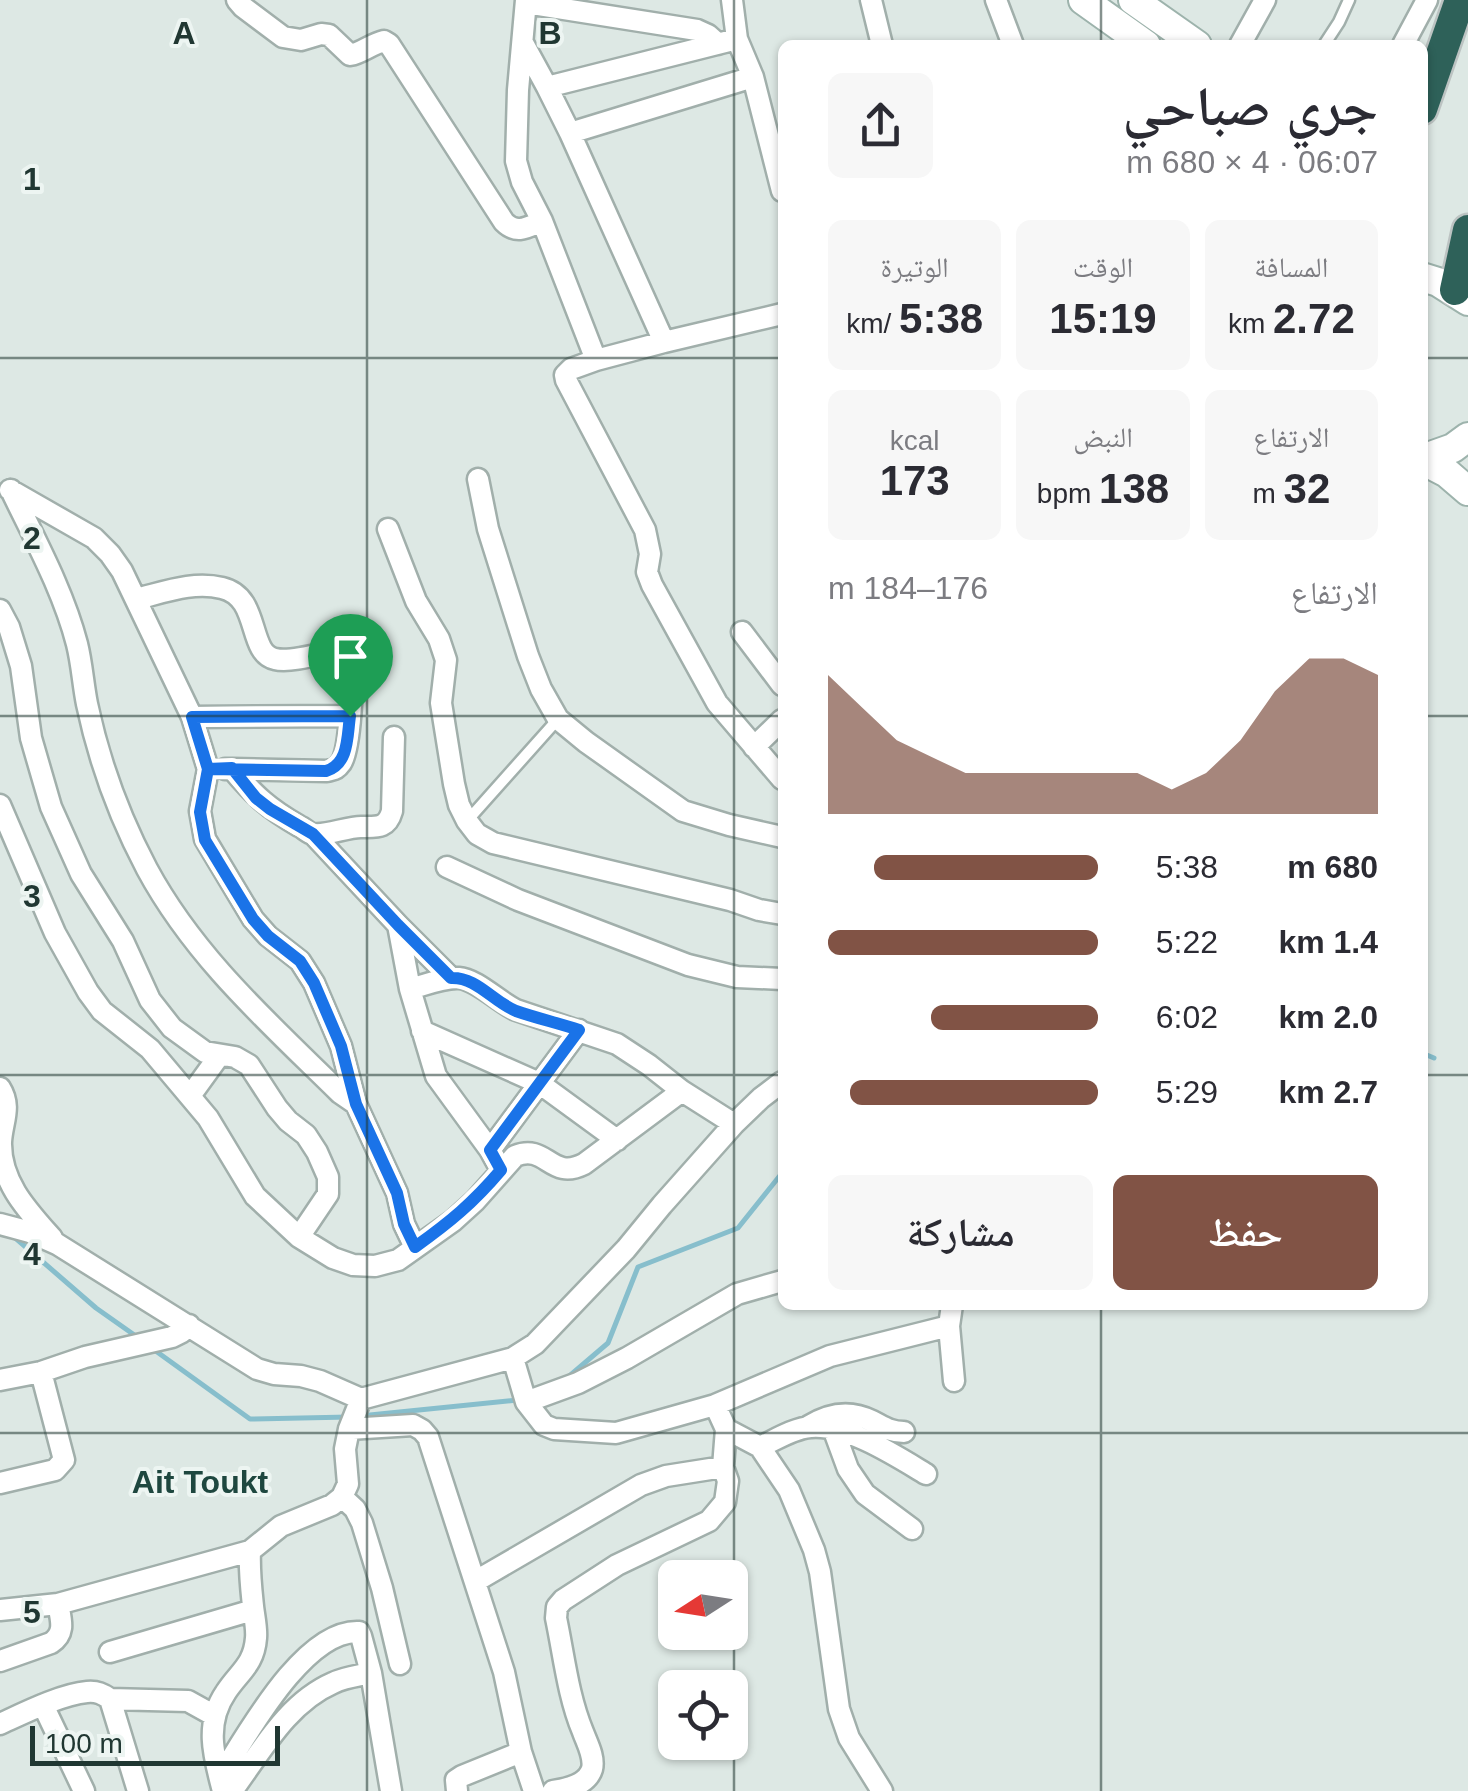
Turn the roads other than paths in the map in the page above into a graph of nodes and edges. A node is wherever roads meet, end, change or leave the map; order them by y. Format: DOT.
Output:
graph roads {
  1 [pos="237,0"];
  2 [pos="732,0"];
  3 [pos="872,0"];
  4 [pos="996,0"];
  5 [pos="1083,0"];
  6 [pos="1134,0"];
  7 [pos="1265,0"];
  8 [pos="1349,0"];
  9 [pos="1427,0"];
  10 [pos="1460,0"];
  11 [pos="526,1"];
  12 [pos="881,40"];
  13 [pos="1012,40"];
  14 [pos="1139,40"];
  15 [pos="1190,40"];
  16 [pos="1243,40"];
  17 [pos="1327,40"];
  18 [pos="1406,40"];
  19 [pos="522,41"];
  20 [pos="728,42"];
  21 [pos="753,77"];
  22 [pos="546,88"];
  23 [pos="1428,92"];
  24 [pos="570,133"];
  25 [pos="778,175"];
  26 [pos="542,221"];
  27 [pos="1468,230"];
  28 [pos="1428,280"];
  29 [pos="1461,295"];
  30 [pos="778,315"];
  31 [pos="664,342"];
  32 [pos="596,360"];
  33 [pos="1468,437"];
  34 [pos="1428,458"];
  35 [pos="1428,463"];
  36 [pos="478,480"];
  37 [pos="5,487"];
  38 [pos="1468,491"];
  39 [pos="388,530"];
  40 [pos="136,599"];
  41 [pos="0,610"];
  42 [pos="742,632"];
  43 [pos="778,680"];
  44 [pos="350,716"];
  45 [pos="192,717"];
  46 [pos="558,718"];
  47 [pos="778,724"];
  48 [pos="394,737"];
  49 [pos="754,747"];
  50 [pos="232,768"];
  51 [pos="208,769"];
  52 [pos="778,774"];
  53 [pos="0,805"];
  54 [pos="467,821"];
  55 [pos="313,834"];
  56 [pos="778,836"];
  57 [pos="447,867"];
  58 [pos="778,913"];
  59 [pos="398,925"];
  60 [pos="451,978"];
  61 [pos="778,979"];
  62 [pos="410,989"];
  63 [pos="172,1028"];
  64 [pos="579,1030"];
  65 [pos="422,1031"];
  66 [pos="150,1049"];
  67 [pos="219,1056"];
  68 [pos="540,1083"];
  69 [pos="778,1085"];
  70 [pos="0,1088"];
  71 [pos="682,1091"];
  72 [pos="190,1096"];
  73 [pos="356,1104"];
  74 [pos="734,1124"];
  75 [pos="616,1140"];
  76 [pos="490,1150"];
  77 [pos="501,1170"];
  78 [pos="0,1224"];
  79 [pos="300,1237"];
  80 [pos="56,1244"];
  81 [pos="415,1247"];
  82 [pos="778,1282"];
  83 [pos="951,1316"];
  84 [pos="189,1326"];
  85 [pos="513,1358"];
  86 [pos="42,1372"];
  87 [pos="0,1380"];
  88 [pos="954,1381"];
  89 [pos="361,1399"];
  90 [pos="526,1402"];
  91 [pos="715,1405"];
  92 [pos="807,1427"];
  93 [pos="349,1429"];
  94 [pos="726,1429"];
  95 [pos="834,1431"];
  96 [pos="904,1432"];
  97 [pos="760,1447"];
  98 [pos="723,1467"];
  99 [pos="926,1474"];
  100 [pos="0,1483"];
  101 [pos="342,1497"];
  102 [pos="912,1529"];
  103 [pos="250,1551"];
  104 [pos="476,1582"];
  105 [pos="58,1604"];
  106 [pos="0,1610"];
  107 [pos="253,1610"];
  108 [pos="110,1652"];
  109 [pos="0,1661"];
  110 [pos="400,1664"];
  111 [pos="371,1673"];
  112 [pos="110,1699"];
  113 [pos="43,1706"];
  114 [pos="215,1716"];
  115 [pos="0,1724"];
  116 [pos="521,1752"];
  117 [pos="225,1786"];
  118 [pos="84,1791"];
  119 [pos="138,1791"];
  120 [pos="391,1791"];
  121 [pos="457,1791"];
  122 [pos="534,1791"];
  123 [pos="553,1791"];
  124 [pos="882,1791"];
  1 -- 26 [label="street"];
  2 -- 20 [label="street"];
  3 -- 12 [label="street"];
  4 -- 13 [label="street"];
  5 -- 14 [label="street"];
  6 -- 15 [label="street"];
  7 -- 16 [label="street"];
  8 -- 17 [label="lane"];
  9 -- 18 [label="street"];
  10 -- 23 [label="highway"];
  11 -- 19 [label="street"];
  11 -- 20 [label="street"];
  19 -- 22 [label="street"];
  19 -- 26 [label="street"];
  20 -- 21 [label="street"];
  20 -- 22 [label="street"];
  21 -- 24 [label="street"];
  21 -- 25 [label="street"];
  22 -- 24 [label="street"];
  24 -- 31 [label="street"];
  26 -- 32 [label="street"];
  27 -- 29 [label="highway"];
  28 -- 29 [label="street"];
  30 -- 31 [label="street"];
  31 -- 32 [label="street"];
  32 -- 49 [label="street"];
  33 -- 34 [label="street"];
  35 -- 38 [label="street"];
  36 -- 46 [label="street"];
  37 -- 40 [label="street"];
  37 -- 73 [label="street"];
  39 -- 54 [label="street"];
  40 -- 44 [label="street"];
  40 -- 45 [label="street"];
  41 -- 63 [label="street"];
  42 -- 43 [label="street"];
  44 -- 45 [label="street"];
  44 -- 50 [label="street"];
  45 -- 51 [label="street"];
  46 -- 54 [label="lane"];
  46 -- 56 [label="street"];
  47 -- 49 [label="street"];
  48 -- 55 [label="street"];
  49 -- 52 [label="street"];
  50 -- 51 [label="street"];
  50 -- 55 [label="street"];
  51 -- 73 [label="street"];
  53 -- 66 [label="street"];
  54 -- 58 [label="street"];
  55 -- 59 [label="street"];
  57 -- 61 [label="street"];
  59 -- 60 [label="street"];
  59 -- 62 [label="street"];
  60 -- 62 [label="street"];
  60 -- 64 [label="street"];
  62 -- 65 [label="street"];
  63 -- 66 [label="street"];
  63 -- 67 [label="street"];
  64 -- 68 [label="street"];
  64 -- 71 [label="street"];
  65 -- 68 [label="street"];
  65 -- 76 [label="street"];
  66 -- 72 [label="street"];
  67 -- 72 [label="street"];
  67 -- 79 [label="street"];
  68 -- 75 [label="street"];
  68 -- 76 [label="street"];
  69 -- 74 [label="street"];
  70 -- 80 [label="street"];
  71 -- 74 [label="street"];
  71 -- 75 [label="street"];
  72 -- 79 [label="street"];
  73 -- 81 [label="street"];
  74 -- 85 [label="street"];
  75 -- 77 [label="street"];
  76 -- 77 [label="street"];
  77 -- 81 [label="street"];
  78 -- 80 [label="street"];
  79 -- 81 [label="street"];
  80 -- 84 [label="street"];
  82 -- 90 [label="street"];
  83 -- 88 [label="street"];
  83 -- 91 [label="street"];
  84 -- 86 [label="street"];
  84 -- 89 [label="street"];
  85 -- 89 [label="street"];
  85 -- 90 [label="street"];
  86 -- 87 [label="street"];
  86 -- 100 [label="street"];
  89 -- 93 [label="street"];
  90 -- 91 [label="street"];
  91 -- 94 [label="street"];
  92 -- 95 [label="street"];
  92 -- 96 [label="street"];
  92 -- 97 [label="street"];
  93 -- 101 [label="street"];
  93 -- 104 [label="street"];
  94 -- 97 [label="street"];
  94 -- 98 [label="street"];
  95 -- 99 [label="street"];
  95 -- 102 [label="street"];
  97 -- 124 [label="street"];
  98 -- 104 [label="street"];
  98 -- 123 [label="street"];
  101 -- 103 [label="street"];
  101 -- 110 [label="street"];
  103 -- 105 [label="street"];
  103 -- 107 [label="street"];
  104 -- 116 [label="street"];
  105 -- 106 [label="street"];
  105 -- 109 [label="street"];
  107 -- 108 [label="street"];
  107 -- 114 [label="street"];
  111 -- 117 [label="street"];
  111 -- 117 [label="street"];
  111 -- 120 [label="street"];
  112 -- 113 [label="street"];
  112 -- 114 [label="street"];
  112 -- 119 [label="street"];
  113 -- 115 [label="street"];
  113 -- 118 [label="street"];
  114 -- 117 [label="street"];
  116 -- 121 [label="street"];
  116 -- 122 [label="street"];
}
